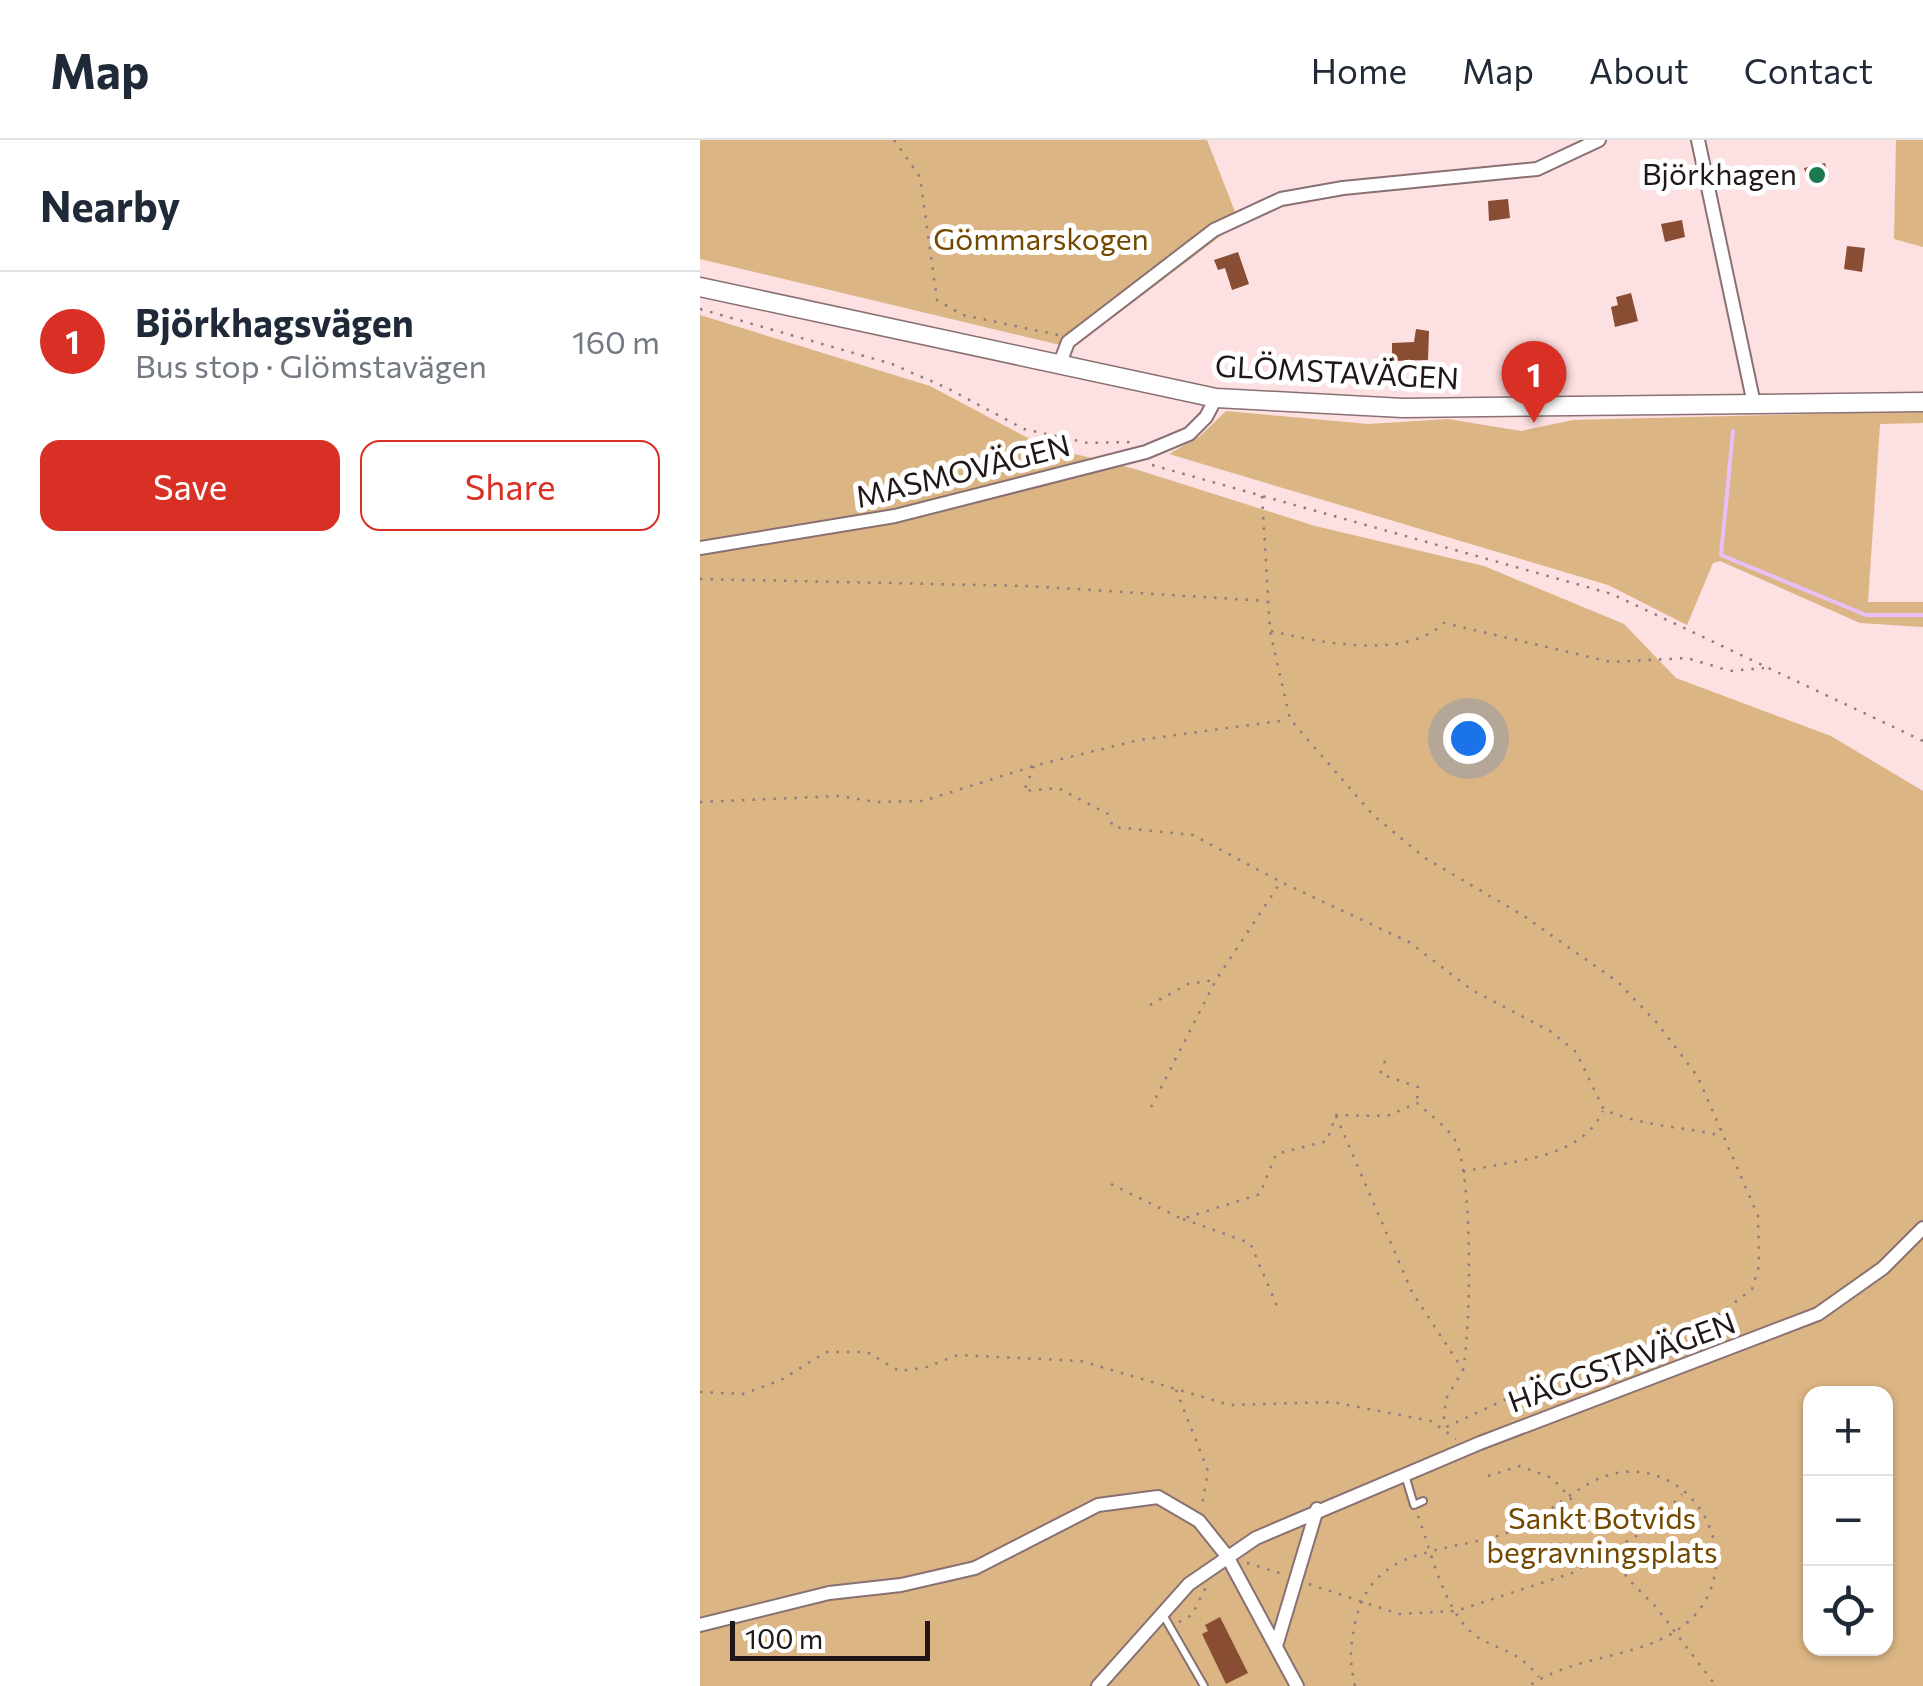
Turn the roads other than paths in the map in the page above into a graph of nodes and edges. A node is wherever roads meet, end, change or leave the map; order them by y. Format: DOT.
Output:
graph roads {
  1 [pos="1599,140"];
  2 [pos="1698,140"];
  3 [pos="700,286"];
  4 [pos="1060,363"];
  5 [pos="1216,398"];
  6 [pos="1923,402"];
  7 [pos="1754,404"];
  8 [pos="700,548"];
  9 [pos="1923,1228"];
  10 [pos="1404,1474"];
  11 [pos="1423,1501"];
  12 [pos="1316,1508"];
  13 [pos="1227,1556"];
  14 [pos="1162,1613"];
  15 [pos="700,1625"];
  16 [pos="1276,1646"];
  17 [pos="1098,1686"];
  18 [pos="1204,1686"];
  19 [pos="1297,1686"];
  1 -- 4 [label="street"];
  2 -- 7 [label="street"];
  3 -- 4 [label="main road, GLÖMSTAVÄGEN"];
  4 -- 5 [label="main road, GLÖMSTAVÄGEN"];
  5 -- 7 [label="main road, GLÖMSTAVÄGEN"];
  5 -- 8 [label="street, MASMOVÄGEN"];
  6 -- 7 [label="main road, GLÖMSTAVÄGEN"];
  9 -- 10 [label="street, HÄGGSTAVÄGEN"];
  10 -- 11 [label="lane"];
  10 -- 12 [label="street, HÄGGSTAVÄGEN"];
  12 -- 13 [label="street, HÄGGSTAVÄGEN"];
  12 -- 16 [label="street"];
  13 -- 14 [label="street, HÄGGSTAVÄGEN"];
  13 -- 15 [label="street"];
  13 -- 16 [label="street"];
  14 -- 17 [label="street, HÄGGSTAVÄGEN"];
  14 -- 18 [label="lane"];
  16 -- 19 [label="street"];
}
